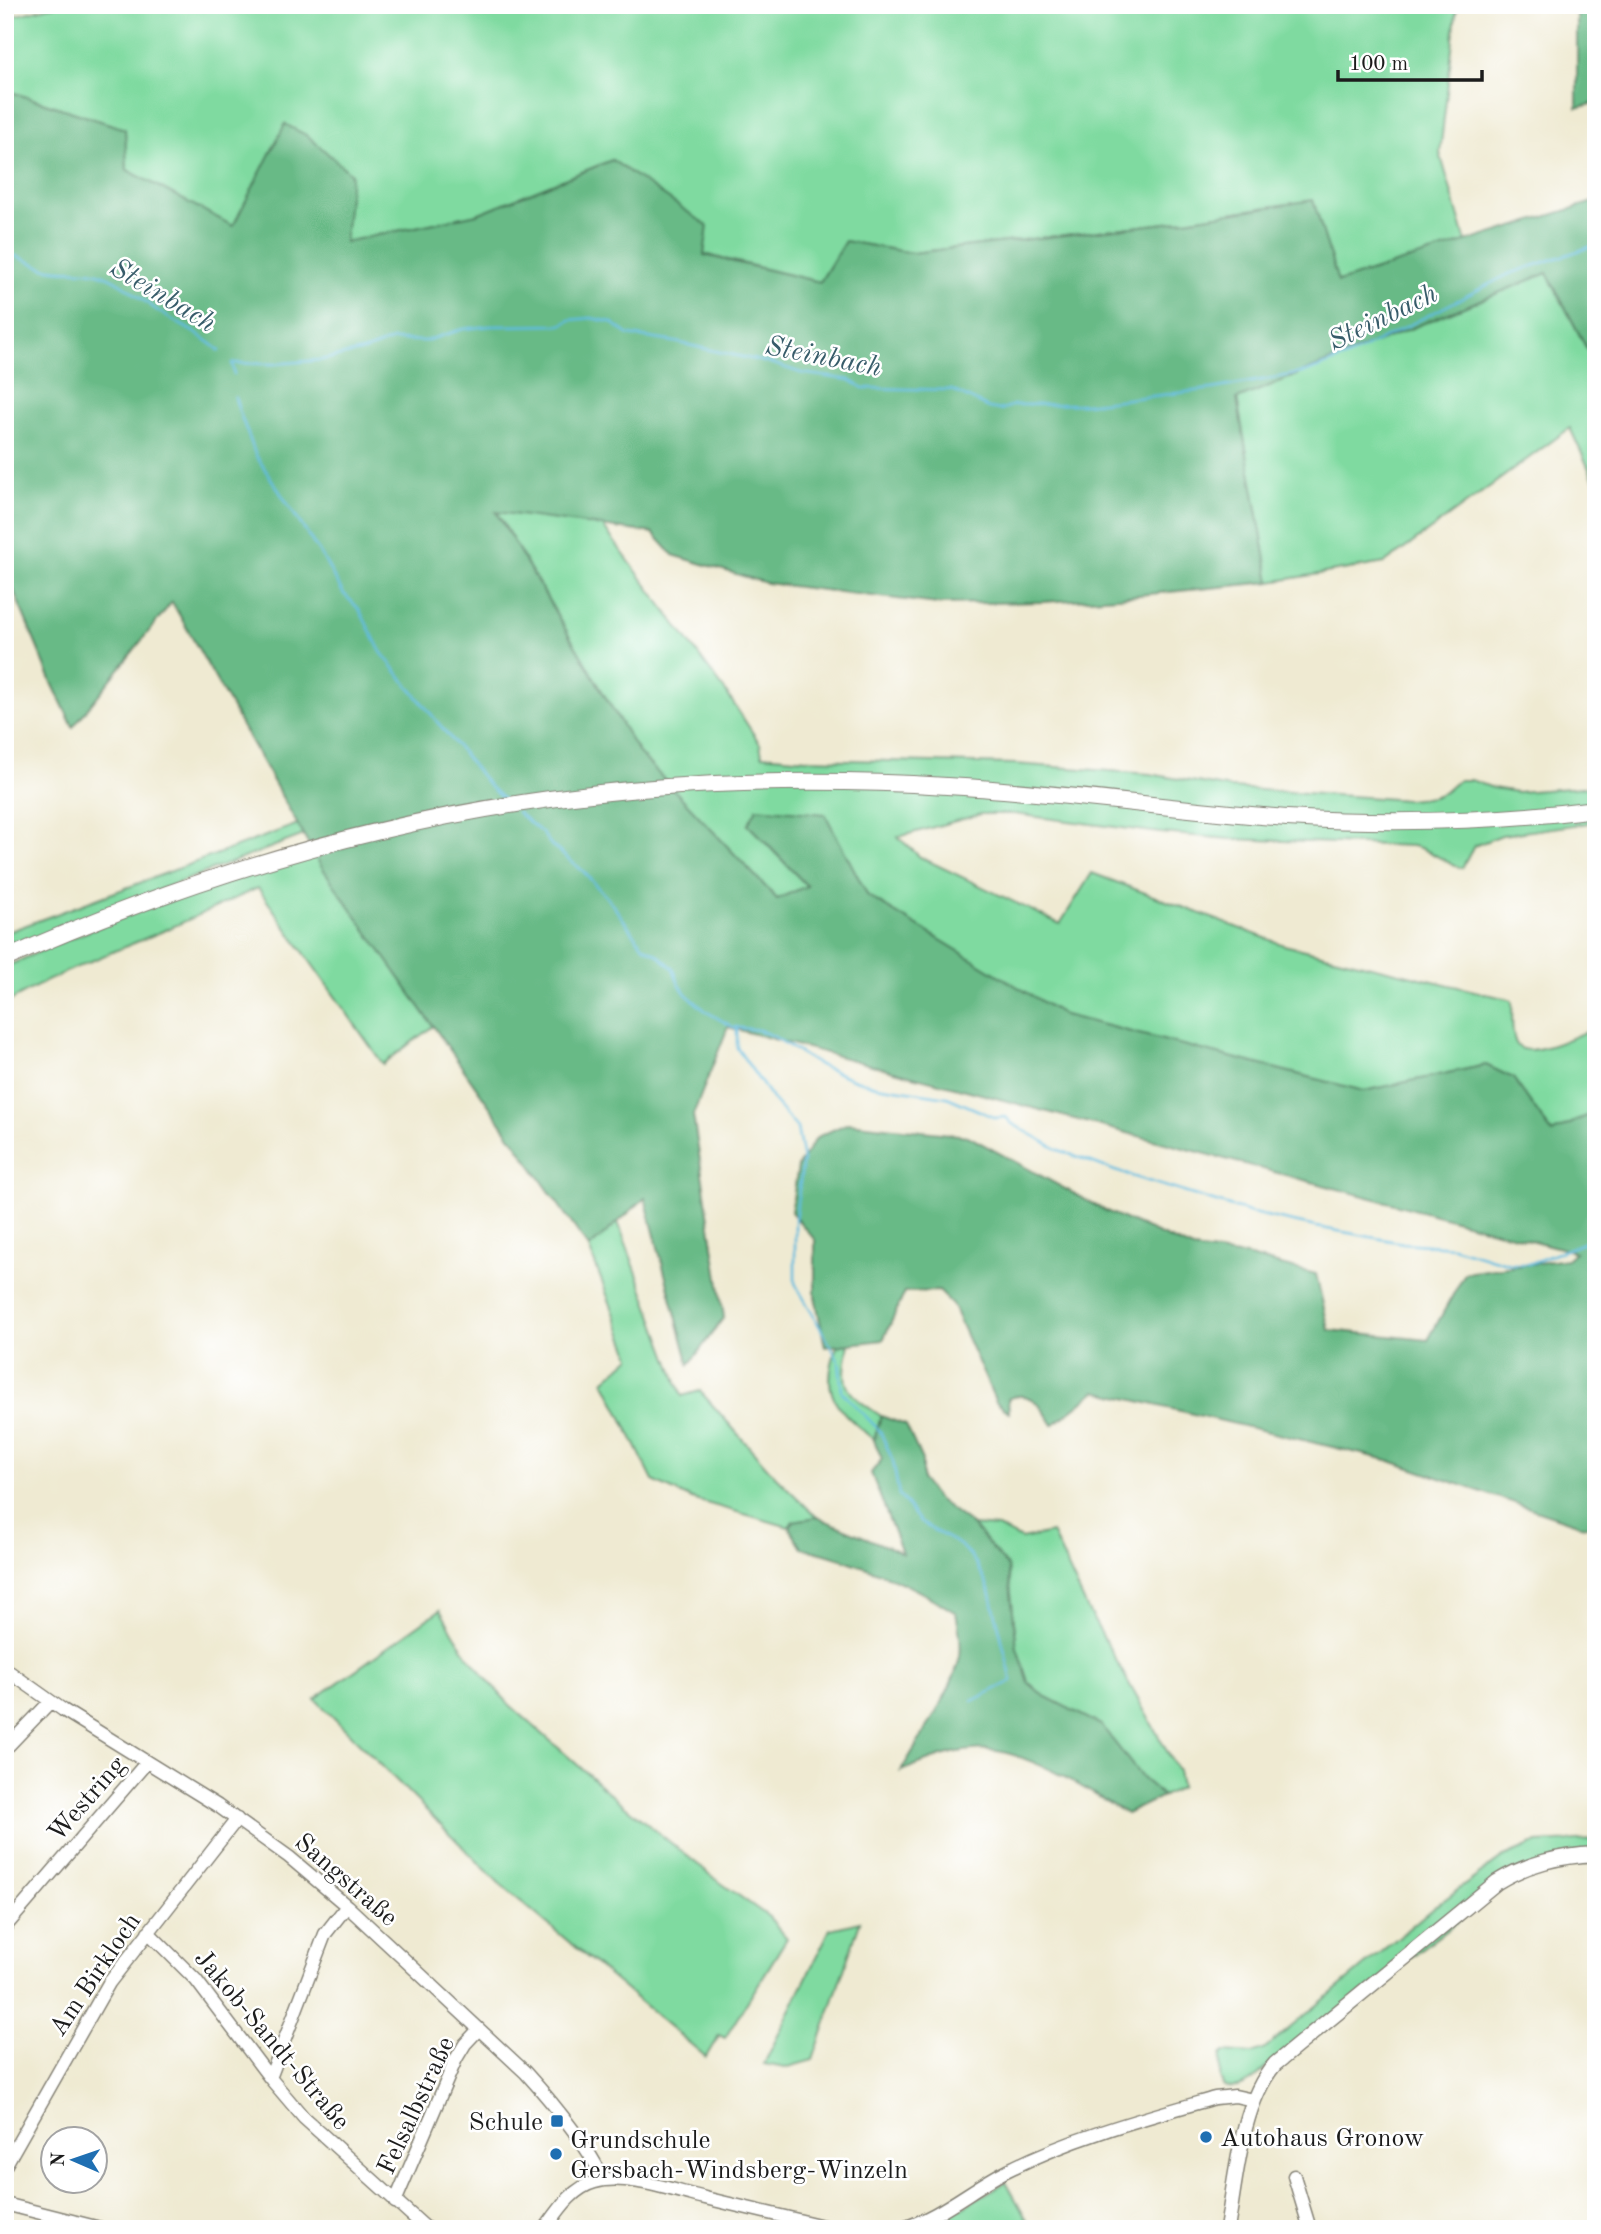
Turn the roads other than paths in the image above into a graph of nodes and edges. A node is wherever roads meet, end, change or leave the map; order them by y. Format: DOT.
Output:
graph roads {
  1 [pos="1596,809"];
  2 [pos="5,959"];
  3 [pos="8,1671"];
  4 [pos="50,1702"];
  5 [pos="5,1749"];
  6 [pos="147,1762"];
  7 [pos="237,1819"];
  8 [pos="1596,1854"];
  9 [pos="347,1906"];
  10 [pos="5,1927"];
  11 [pos="148,1932"];
  12 [pos="479,2029"];
  13 [pos="270,2078"];
  14 [pos="1253,2100"];
  15 [pos="5,2166"];
  16 [pos="1294,2176"];
  17 [pos="604,2180"];
  18 [pos="395,2202"];
  19 [pos="5,2204"];
  20 [pos="104,2229"];
  21 [pos="427,2229"];
  22 [pos="545,2229"];
  23 [pos="836,2229"];
  24 [pos="900,2229"];
  25 [pos="1227,2229"];
  26 [pos="1310,2229"];
  1 -- 2 [label="main road"];
  3 -- 4 [label="street, Sangstraße"];
  4 -- 5 [label="street"];
  4 -- 6 [label="street, Sangstraße"];
  6 -- 7 [label="street, Sangstraße"];
  6 -- 10 [label="street, Westring"];
  7 -- 9 [label="street, Sangstraße"];
  7 -- 11 [label="street, Am Birkloch"];
  8 -- 14 [label="street"];
  9 -- 12 [label="street, Sangstraße"];
  9 -- 13 [label="street"];
  11 -- 13 [label="street, Jakob-Sandt-Straße"];
  11 -- 15 [label="street, Am Birkloch"];
  12 -- 17 [label="street, Sangstraße"];
  12 -- 18 [label="street, Felsalbstraße"];
  13 -- 18 [label="street, Jakob-Sandt-Straße"];
  14 -- 24 [label="street"];
  14 -- 25 [label="street"];
  16 -- 26 [label="street"];
  17 -- 22 [label="street"];
  17 -- 23 [label="street"];
  18 -- 21 [label="street, Jakob-Sandt-Straße"];
  19 -- 20 [label="street"];
}
